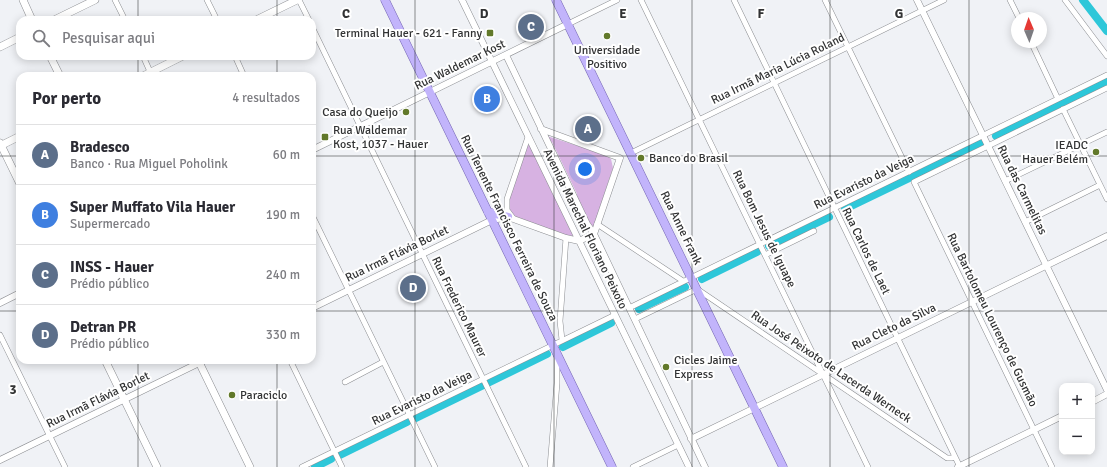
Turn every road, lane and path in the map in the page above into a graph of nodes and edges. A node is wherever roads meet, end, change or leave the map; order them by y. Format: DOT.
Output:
graph roads {
  1 [pos="23,0"];
  2 [pos="95,0"];
  3 [pos="116,0"];
  4 [pos="207,0"];
  5 [pos="298,0"];
  6 [pos="384,0"];
  7 [pos="462,0"];
  8 [pos="556,0"];
  9 [pos="617,0"];
  10 [pos="641,0"];
  11 [pos="734,0"];
  12 [pos="825,0"];
  13 [pos="917,0"];
  14 [pos="944,0"];
  15 [pos="1010,0"];
  16 [pos="1065,0"];
  17 [pos="922,11"];
  18 [pos="1016,12"];
  19 [pos="30,16"];
  20 [pos="62,16"];
  21 [pos="123,16"];
  22 [pos="215,16"];
  23 [pos="264,16"];
  24 [pos="307,16"];
  25 [pos="568,24"];
  26 [pos="316,35"];
  27 [pos="16,39"];
  28 [pos="0,47"];
  29 [pos="848,47"];
  30 [pos="1034,48"];
  31 [pos="506,55"];
  32 [pos="1107,56"];
  33 [pos="52,60"];
  34 [pos="145,60"];
  35 [pos="176,60"];
  36 [pos="236,60"];
  37 [pos="492,62"];
  38 [pos="58,72"];
  39 [pos="150,72"];
  40 [pos="155,72"];
  41 [pos="242,72"];
  42 [pos="1107,75"];
  43 [pos="774,83"];
  44 [pos="1107,88"];
  45 [pos="429,92"];
  46 [pos="1058,99"];
  47 [pos="1063,109"];
  48 [pos="699,119"];
  49 [pos="360,126"];
  50 [pos="541,129"];
  51 [pos="1107,132"];
  52 [pos="983,136"];
  53 [pos="528,137"];
  54 [pos="16,138"];
  55 [pos="1080,144"];
  56 [pos="0,145"];
  57 [pos="988,146"];
  58 [pos="316,148"];
  59 [pos="631,153"];
  60 [pos="620,158"];
  61 [pos="909,172"];
  62 [pos="16,176"];
  63 [pos="1005,181"];
  64 [pos="914,182"];
  65 [pos="1100,185"];
  66 [pos="1107,199"];
  67 [pos="834,208"];
  68 [pos="488,212"];
  69 [pos="511,218"];
  70 [pos="492,220"];
  71 [pos="1025,222"];
  72 [pos="316,223"];
  73 [pos="597,224"];
  74 [pos="814,230"];
  75 [pos="594,234"];
  76 [pos="1107,236"];
  77 [pos="566,238"];
  78 [pos="579,241"];
  79 [pos="760,244"];
  80 [pos="422,254"];
  81 [pos="765,255"];
  82 [pos="1046,266"];
  83 [pos="691,278"];
  84 [pos="683,281"];
  85 [pos="697,289"];
  86 [pos="348,290"];
  87 [pos="16,295"];
  88 [pos="972,302"];
  89 [pos="0,303"];
  90 [pos="316,306"];
  91 [pos="629,308"];
  92 [pos="615,315"];
  93 [pos="635,319"];
  94 [pos="0,335"];
  95 [pos="898,338"];
  96 [pos="562,340"];
  97 [pos="552,345"];
  98 [pos="556,354"];
  99 [pos="383,362"];
  100 [pos="108,364"];
  101 [pos="194,364"];
  102 [pos="201,364"];
  103 [pos="292,364"];
  104 [pos="823,374"];
  105 [pos="568,377"];
  106 [pos="484,380"];
  107 [pos="345,382"];
  108 [pos="557,383"];
  109 [pos="1107,390"];
  110 [pos="1107,394"];
  111 [pos="124,399"];
  112 [pos="1095,400"];
  113 [pos="755,408"];
  114 [pos="409,415"];
  115 [pos="1059,418"];
  116 [pos="1034,430"];
  117 [pos="49,436"];
  118 [pos="691,439"];
  119 [pos="678,445"];
  120 [pos="335,451"];
  121 [pos="955,457"];
  122 [pos="0,460"];
  123 [pos="64,467"];
  124 [pos="157,467"];
  125 [pos="250,467"];
  126 [pos="302,467"];
  127 [pos="342,467"];
  128 [pos="434,467"];
  129 [pos="526,467"];
  130 [pos="550,467"];
  131 [pos="612,467"];
  132 [pos="633,467"];
  133 [pos="689,467"];
  134 [pos="705,467"];
  135 [pos="783,467"];
  136 [pos="868,467"];
  137 [pos="959,467"];
  138 [pos="1052,467"];
  1 -- 19 [label="main road"];
  2 -- 20 [label="main road"];
  3 -- 21 [label="street"];
  4 -- 22 [label="street"];
  5 -- 23 [label="main road"];
  5 -- 24 [label="street"];
  6 -- 45 [label="main road, Rua Tenente Francisco Ferreira de Souza"];
  7 -- 37 [label="street, Avenida Marechal Floriano Peixoto"];
  8 -- 25 [label="main road, Rua Anne Frank"];
  9 -- 25 [label="street, Rua Waldemar Kost"];
  10 -- 48 [label="street, Rua Bom Jesus de Iguape"];
  11 -- 43 [label="street, Rua Carlos de Laet"];
  12 -- 29 [label="street"];
  13 -- 17 [label="street, Rua das Carmelitas"];
  14 -- 17 [label="street, Rua Irmã Maria Lúcia Roland"];
  15 -- 18 [label="street"];
  16 -- 32 [label="street"];
  17 -- 29 [label="street, Rua Irmã Maria Lúcia Roland"];
  17 -- 52 [label="street, Rua das Carmelitas"];
  25 -- 31 [label="street, Rua Waldemar Kost"];
  25 -- 59 [label="main road, Rua Anne Frank"];
  26 -- 49 [label="street, Rua Frederico Maurer"];
  27 -- 28 [label="main road"];
  29 -- 43 [label="street, Rua Irmã Maria Lúcia Roland"];
  29 -- 61 [label="street"];
  30 -- 46 [label="street"];
  31 -- 37 [label="street, Rua Waldemar Kost"];
  31 -- 50 [label="street, Avenida Marechal Floriano Peixoto"];
  33 -- 38 [label="main road"];
  34 -- 39 [label="street"];
  35 -- 40 [label="main road"];
  36 -- 41 [label="street"];
  37 -- 45 [label="street, Rua Waldemar Kost"];
  37 -- 53 [label="street, Avenida Marechal Floriano Peixoto"];
  42 -- 46 [label="street, Rua Evaristo da Veiga"];
  43 -- 48 [label="street, Rua Irmã Maria Lúcia Roland"];
  43 -- 67 [label="street, Rua Carlos de Laet"];
  44 -- 47 [label="street, Rua Evaristo da Veiga"];
  45 -- 49 [label="street, Rua Waldemar Kost"];
  45 -- 68 [label="main road, Rua Tenente Francisco Ferreira de Souza"];
  46 -- 52 [label="street, Rua Evaristo da Veiga"];
  47 -- 55 [label="street"];
  47 -- 57 [label="street, Rua Evaristo da Veiga"];
  48 -- 59 [label="street, Rua Irmã Maria Lúcia Roland"];
  48 -- 79 [label="street, Rua Bom Jesus de Iguape"];
  49 -- 58 [label="street, Rua Waldemar Kost"];
  49 -- 80 [label="street, Rua Frederico Maurer"];
  50 -- 60 [label="street"];
  50 -- 75 [label="street, Avenida Marechal Floriano Peixoto"];
  51 -- 55 [label="street"];
  52 -- 57 [label="street, Rua das Carmelitas"];
  52 -- 61 [label="street, Rua Evaristo da Veiga"];
  53 -- 69 [label="street"];
  53 -- 78 [label="street, Avenida Marechal Floriano Peixoto"];
  54 -- 56 [label="main road"];
  55 -- 63 [label="street"];
  55 -- 65 [label="street"];
  56 -- 62 [label="main road"];
  57 -- 63 [label="street, Rua das Carmelitas"];
  57 -- 64 [label="street, Rua Evaristo da Veiga"];
  59 -- 60 [label="street, Rua Irmã Maria Lúcia Roland"];
  59 -- 83 [label="main road, Rua Anne Frank"];
  60 -- 73 [label="street"];
  61 -- 67 [label="street, Rua Evaristo da Veiga"];
  63 -- 71 [label="street, Rua das Carmelitas"];
  64 -- 88 [label="street, Rua Bartolomeu Lourenço de Gusmão"];
  65 -- 66 [label="street"];
  65 -- 71 [label="street"];
  67 -- 79 [label="street, Rua Evaristo da Veiga"];
  67 -- 95 [label="street, Rua Carlos de Laet"];
  68 -- 69 [label="main road"];
  68 -- 70 [label="main road, Rua Tenente Francisco Ferreira de Souza"];
  69 -- 70 [label="street, Rua Irmã Flávia Borlet"];
  69 -- 77 [label="street"];
  70 -- 80 [label="street, Rua Irmã Flávia Borlet"];
  70 -- 97 [label="main road, Rua Tenente Francisco Ferreira de Souza"];
  71 -- 82 [label="street, Rua das Carmelitas"];
  72 -- 86 [label="street"];
  73 -- 75 [label="street"];
  73 -- 84 [label="street"];
  74 -- 81 [label="street"];
  75 -- 78 [label="street"];
  75 -- 91 [label="street, Avenida Marechal Floriano Peixoto"];
  76 -- 82 [label="street, Rua Cleto da Silva"];
  77 -- 78 [label="street"];
  77 -- 96 [label="street"];
  78 -- 92 [label="street, Avenida Marechal Floriano Peixoto"];
  79 -- 81 [label="street, Rua Bom Jesus de Iguape"];
  79 -- 83 [label="street, Rua Evaristo da Veiga"];
  80 -- 86 [label="street, Rua Irmã Flávia Borlet"];
  80 -- 106 [label="street, Rua Frederico Maurer"];
  81 -- 104 [label="street, Rua Bom Jesus de Iguape"];
  82 -- 88 [label="street, Rua Cleto da Silva"];
  82 -- 109 [label="street, Rua das Carmelitas"];
  83 -- 84 [label="street, Rua Evaristo da Veiga"];
  83 -- 85 [label="main road, Rua Anne Frank"];
  84 -- 91 [label="street, Rua Evaristo da Veiga"];
  85 -- 93 [label="street"];
  85 -- 104 [label="street, Rua José Peixoto de Lacerda Werneck"];
  85 -- 113 [label="main road, Rua Anne Frank"];
  86 -- 90 [label="street, Rua Irmã Flávia Borlet"];
  86 -- 99 [label="street"];
  87 -- 89 [label="street"];
  88 -- 95 [label="street, Rua Cleto da Silva"];
  88 -- 116 [label="street, Rua Bartolomeu Lourenço de Gusmão"];
  91 -- 93 [label="street, Avenida Marechal Floriano Peixoto"];
  92 -- 96 [label="street, Rua Evaristo da Veiga"];
  92 -- 119 [label="street, Avenida Marechal Floriano Peixoto"];
  93 -- 118 [label="street, Avenida Marechal Floriano Peixoto"];
  94 -- 117 [label="street"];
  95 -- 104 [label="street, Rua Cleto da Silva"];
  95 -- 121 [label="street, Rua Carlos de Laet"];
  96 -- 97 [label="street, Rua Evaristo da Veiga"];
  97 -- 98 [label="main road, Rua Tenente Francisco Ferreira de Souza"];
  97 -- 106 [label="street, Rua Evaristo da Veiga"];
  98 -- 105 [label="main road, Rua Tenente Francisco Ferreira de Souza"];
  98 -- 108 [label="street"];
  99 -- 107 [label="street"];
  99 -- 114 [label="street"];
  100 -- 111 [label="main road"];
  101 -- 111 [label="street, Rua Irmã Flávia Borlet"];
  102 -- 125 [label="main road"];
  103 -- 120 [label="street"];
  104 -- 113 [label="street, Rua Cleto da Silva"];
  104 -- 121 [label="street, Rua José Peixoto de Lacerda Werneck"];
  104 -- 136 [label="street, Rua Bom Jesus de Iguape"];
  105 -- 108 [label="street"];
  105 -- 131 [label="main road, Rua Tenente Francisco Ferreira de Souza"];
  106 -- 114 [label="street, Rua Evaristo da Veiga"];
  106 -- 129 [label="street, Rua Frederico Maurer"];
  108 -- 130 [label="street"];
  110 -- 112 [label="street"];
  111 -- 117 [label="street, Rua Irmã Flávia Borlet"];
  111 -- 124 [label="main road"];
  113 -- 118 [label="street, Rua Cleto da Silva"];
  113 -- 135 [label="main road, Rua Anne Frank"];
  114 -- 120 [label="street, Rua Evaristo da Veiga"];
  114 -- 128 [label="street"];
  115 -- 116 [label="street"];
  116 -- 137 [label="street"];
  116 -- 138 [label="street, Rua Bartolomeu Lourenço de Gusmão"];
  117 -- 122 [label="street, Rua Irmã Flávia Borlet"];
  117 -- 123 [label="street"];
  118 -- 134 [label="street, Avenida Marechal Floriano Peixoto"];
  119 -- 132 [label="street"];
  119 -- 133 [label="street, Avenida Marechal Floriano Peixoto"];
  120 -- 126 [label="street, Rua Evaristo da Veiga"];
  120 -- 127 [label="street"];
  121 -- 137 [label="street, Rua Carlos de Laet"];
}
